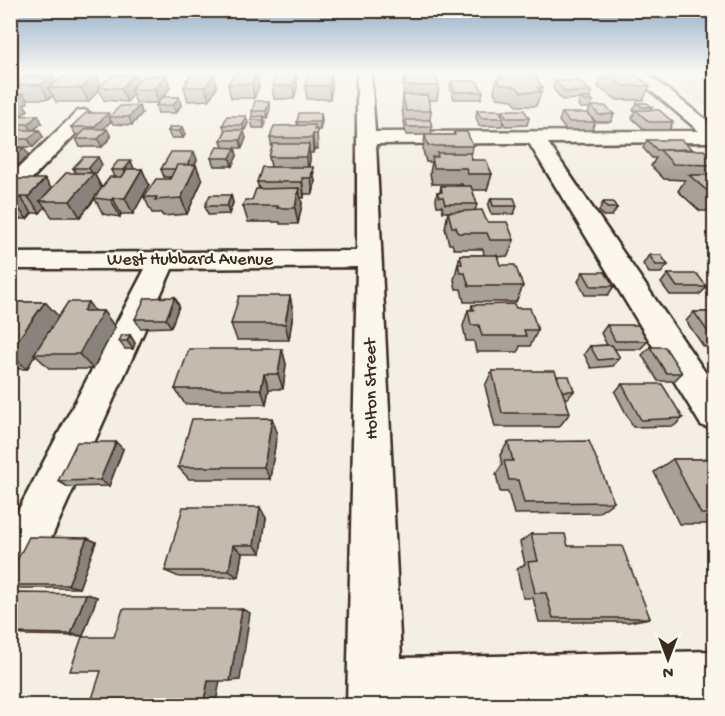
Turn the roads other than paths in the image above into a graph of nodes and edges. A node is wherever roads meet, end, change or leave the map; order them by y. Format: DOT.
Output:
graph roads {
  1 [pos="365,106"];
  2 [pos="678,106"];
  3 [pos="84,115"];
  4 [pos="714,135"];
  5 [pos="535,137"];
  6 [pos="366,138"];
  7 [pos="10,188"];
  8 [pos="370,259"];
  9 [pos="163,260"];
  10 [pos="10,261"];
  11 [pos="714,414"];
  12 [pos="24,547"];
  13 [pos="714,678"];
  14 [pos="375,696"];
  1 -- 6 [label="street, Holton Street"];
  2 -- 4 [label="street"];
  3 -- 7 [label="street"];
  4 -- 5 [label="street"];
  5 -- 6 [label="street"];
  5 -- 11 [label="street"];
  6 -- 8 [label="street, Holton Street"];
  8 -- 9 [label="street, West Hubbard Avenue"];
  8 -- 14 [label="street, Holton Street"];
  9 -- 10 [label="street, West Hubbard Avenue"];
  9 -- 12 [label="street"];
  13 -- 14 [label="street"];
}
